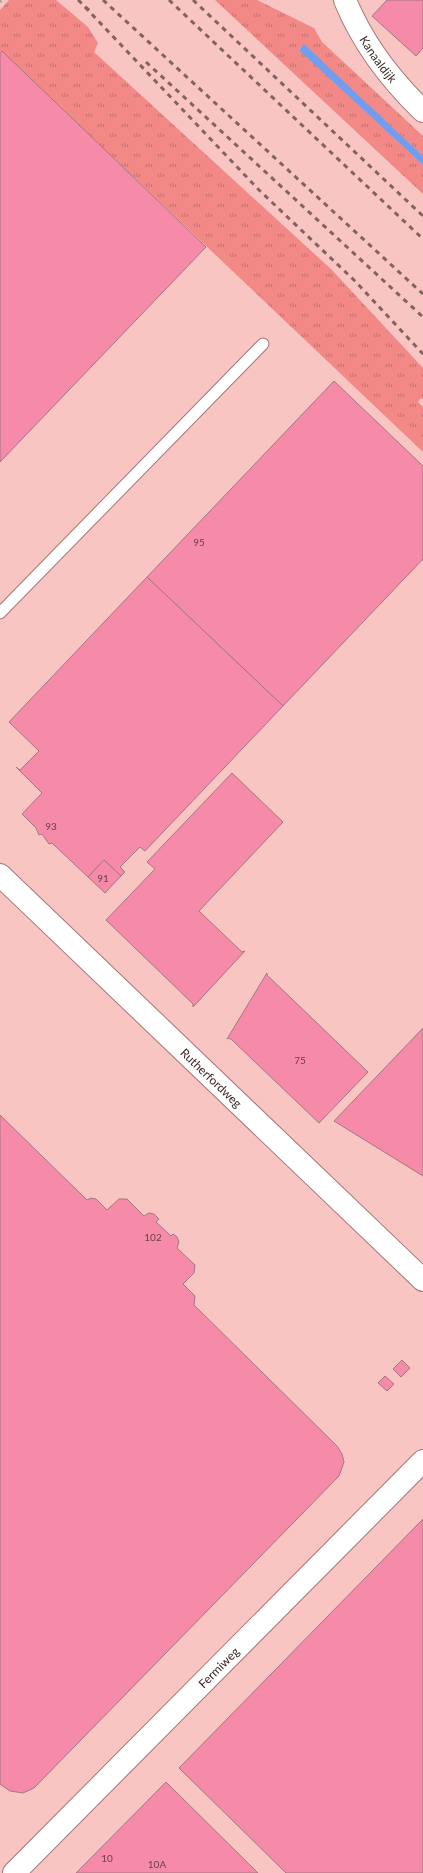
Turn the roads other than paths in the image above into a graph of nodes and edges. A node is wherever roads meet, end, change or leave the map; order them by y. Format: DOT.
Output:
graph roads {
  1 [pos="345,0"];
  2 [pos="423,111"];
  3 [pos="263,344"];
  4 [pos="0,613"];
  5 [pos="0,875"];
  6 [pos="423,1280"];
  7 [pos="423,1461"];
  8 [pos="14,1873"];
  1 -- 2 [label="street, Kanaaldijk"];
  3 -- 4 [label="lane"];
  5 -- 6 [label="street, Rutherfordweg"];
  7 -- 8 [label="street, Fermiweg"];
}
